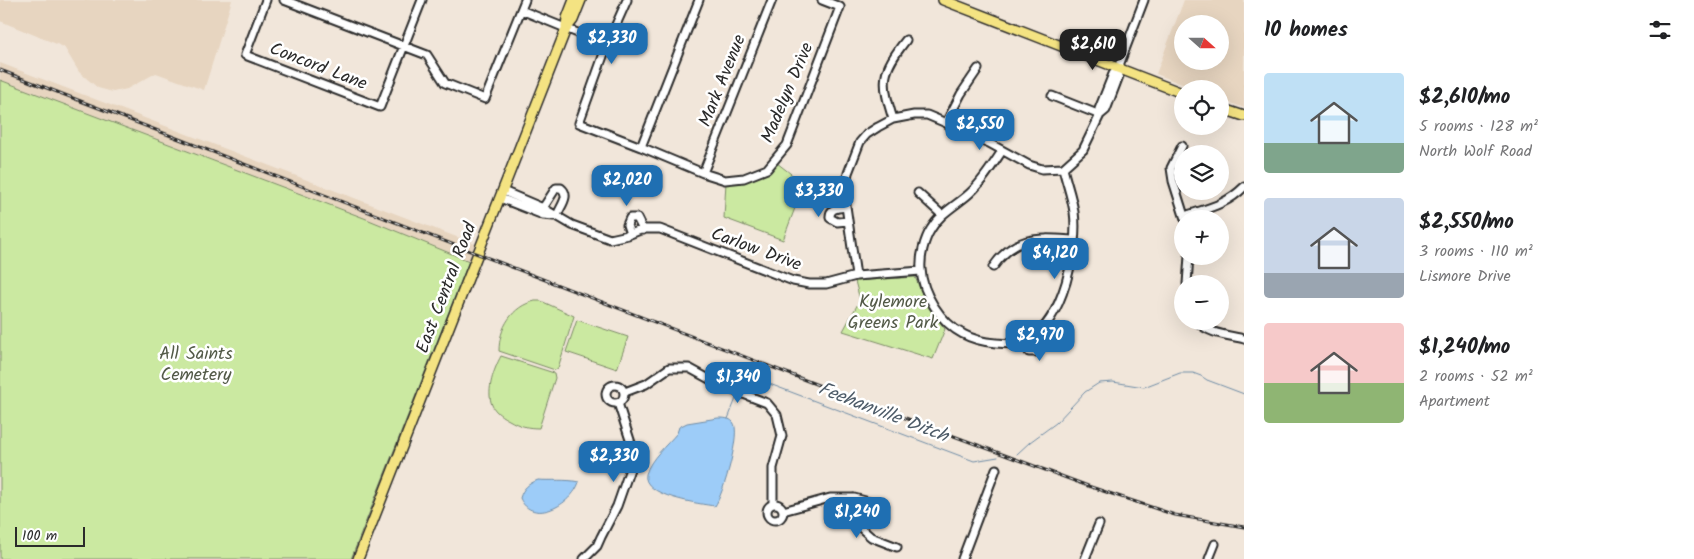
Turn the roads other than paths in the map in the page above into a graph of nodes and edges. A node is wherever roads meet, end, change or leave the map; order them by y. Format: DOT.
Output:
graph roads {
  1 [pos="266,0"];
  2 [pos="284,0"];
  3 [pos="422,0"];
  4 [pos="525,0"];
  5 [pos="574,0"];
  6 [pos="581,0"];
  7 [pos="626,0"];
  8 [pos="699,0"];
  9 [pos="772,0"];
  10 [pos="822,0"];
  11 [pos="943,0"];
  12 [pos="1144,0"];
  13 [pos="521,10"];
  14 [pos="566,29"];
  15 [pos="906,40"];
  16 [pos="607,45"];
  17 [pos="404,46"];
  18 [pos="1118,68"];
  19 [pos="978,69"];
  20 [pos="1174,90"];
  21 [pos="1052,96"];
  22 [pos="1229,111"];
  23 [pos="1100,115"];
  24 [pos="1244,116"];
  25 [pos="893,119"];
  26 [pos="946,123"];
  27 [pos="641,147"];
  28 [pos="1002,151"];
  29 [pos="1174,162"];
  30 [pos="1063,168"];
  31 [pos="703,173"];
  32 [pos="1174,184"];
  33 [pos="1244,187"];
  34 [pos="918,193"];
  35 [pos="502,194"];
  36 [pos="846,207"];
  37 [pos="544,208"];
  38 [pos="1206,210"];
  39 [pos="942,215"];
  40 [pos="556,216"];
  41 [pos="848,221"];
  42 [pos="643,230"];
  43 [pos="630,234"];
  44 [pos="1074,240"];
  45 [pos="993,267"];
  46 [pos="921,270"];
  47 [pos="856,276"];
  48 [pos="1208,330"];
  49 [pos="1034,335"];
  50 [pos="1244,339"];
  51 [pos="1024,341"];
  52 [pos="625,392"];
  53 [pos="618,404"];
  54 [pos="996,469"];
  55 [pos="854,498"];
  56 [pos="773,504"];
  57 [pos="884,506"];
  58 [pos="783,511"];
  59 [pos="1099,524"];
  60 [pos="1215,544"];
  61 [pos="897,547"];
  62 [pos="358,559"];
  63 [pos="584,559"];
  64 [pos="962,559"];
  65 [pos="1085,559"];
  66 [pos="1209,559"];
  1 -- 17 [label="street, Concord Lane"];
  2 -- 17 [label="street"];
  3 -- 17 [label="street"];
  4 -- 13 [label="street"];
  5 -- 14 [label="main road, East Central Road"];
  6 -- 14 [label="main road, East Central Road"];
  7 -- 16 [label="street"];
  8 -- 27 [label="street"];
  9 -- 31 [label="street, Mark Avenue"];
  10 -- 31 [label="street, Madelyn Drive"];
  11 -- 18 [label="main road"];
  12 -- 18 [label="street"];
  13 -- 14 [label="street"];
  13 -- 17 [label="street"];
  14 -- 16 [label="street"];
  14 -- 35 [label="main road, East Central Road"];
  15 -- 25 [label="street"];
  16 -- 27 [label="street, Madelyn Drive"];
  18 -- 20 [label="main road"];
  18 -- 23 [label="street"];
  19 -- 26 [label="street"];
  21 -- 23 [label="street"];
  22 -- 24 [label="main road"];
  23 -- 30 [label="street"];
  25 -- 26 [label="street"];
  25 -- 36 [label="street"];
  26 -- 28 [label="street"];
  27 -- 31 [label="street, Madelyn Drive"];
  28 -- 30 [label="street"];
  28 -- 39 [label="street"];
  29 -- 32 [label="street"];
  30 -- 44 [label="street"];
  33 -- 38 [label="street"];
  34 -- 39 [label="street"];
  35 -- 37 [label="street, Carlow Drive"];
  35 -- 40 [label="street, Carlow Drive"];
  35 -- 62 [label="main road, East Central Road"];
  36 -- 41 [label="street"];
  36 -- 41 [label="street"];
  37 -- 40 [label="street, Carlow Drive"];
  37 -- 40 [label="street"];
  39 -- 46 [label="street"];
  40 -- 43 [label="street, Carlow Drive"];
  41 -- 47 [label="street"];
  42 -- 43 [label="street, Carlow Drive"];
  42 -- 43 [label="street, Carlow Drive"];
  42 -- 47 [label="street, Carlow Drive"];
  44 -- 45 [label="street"];
  44 -- 49 [label="street"];
  46 -- 47 [label="street, Carlow Drive"];
  46 -- 51 [label="street"];
  48 -- 50 [label="street"];
  49 -- 51 [label="street"];
  49 -- 51 [label="street"];
  52 -- 53 [label="street"];
  52 -- 53 [label="street"];
  52 -- 56 [label="street"];
  53 -- 63 [label="street"];
  54 -- 64 [label="street"];
  55 -- 57 [label="street"];
  55 -- 58 [label="street"];
  55 -- 61 [label="street"];
  56 -- 58 [label="street"];
  56 -- 58 [label="street"];
  59 -- 65 [label="street"];
  60 -- 66 [label="street"];
}
